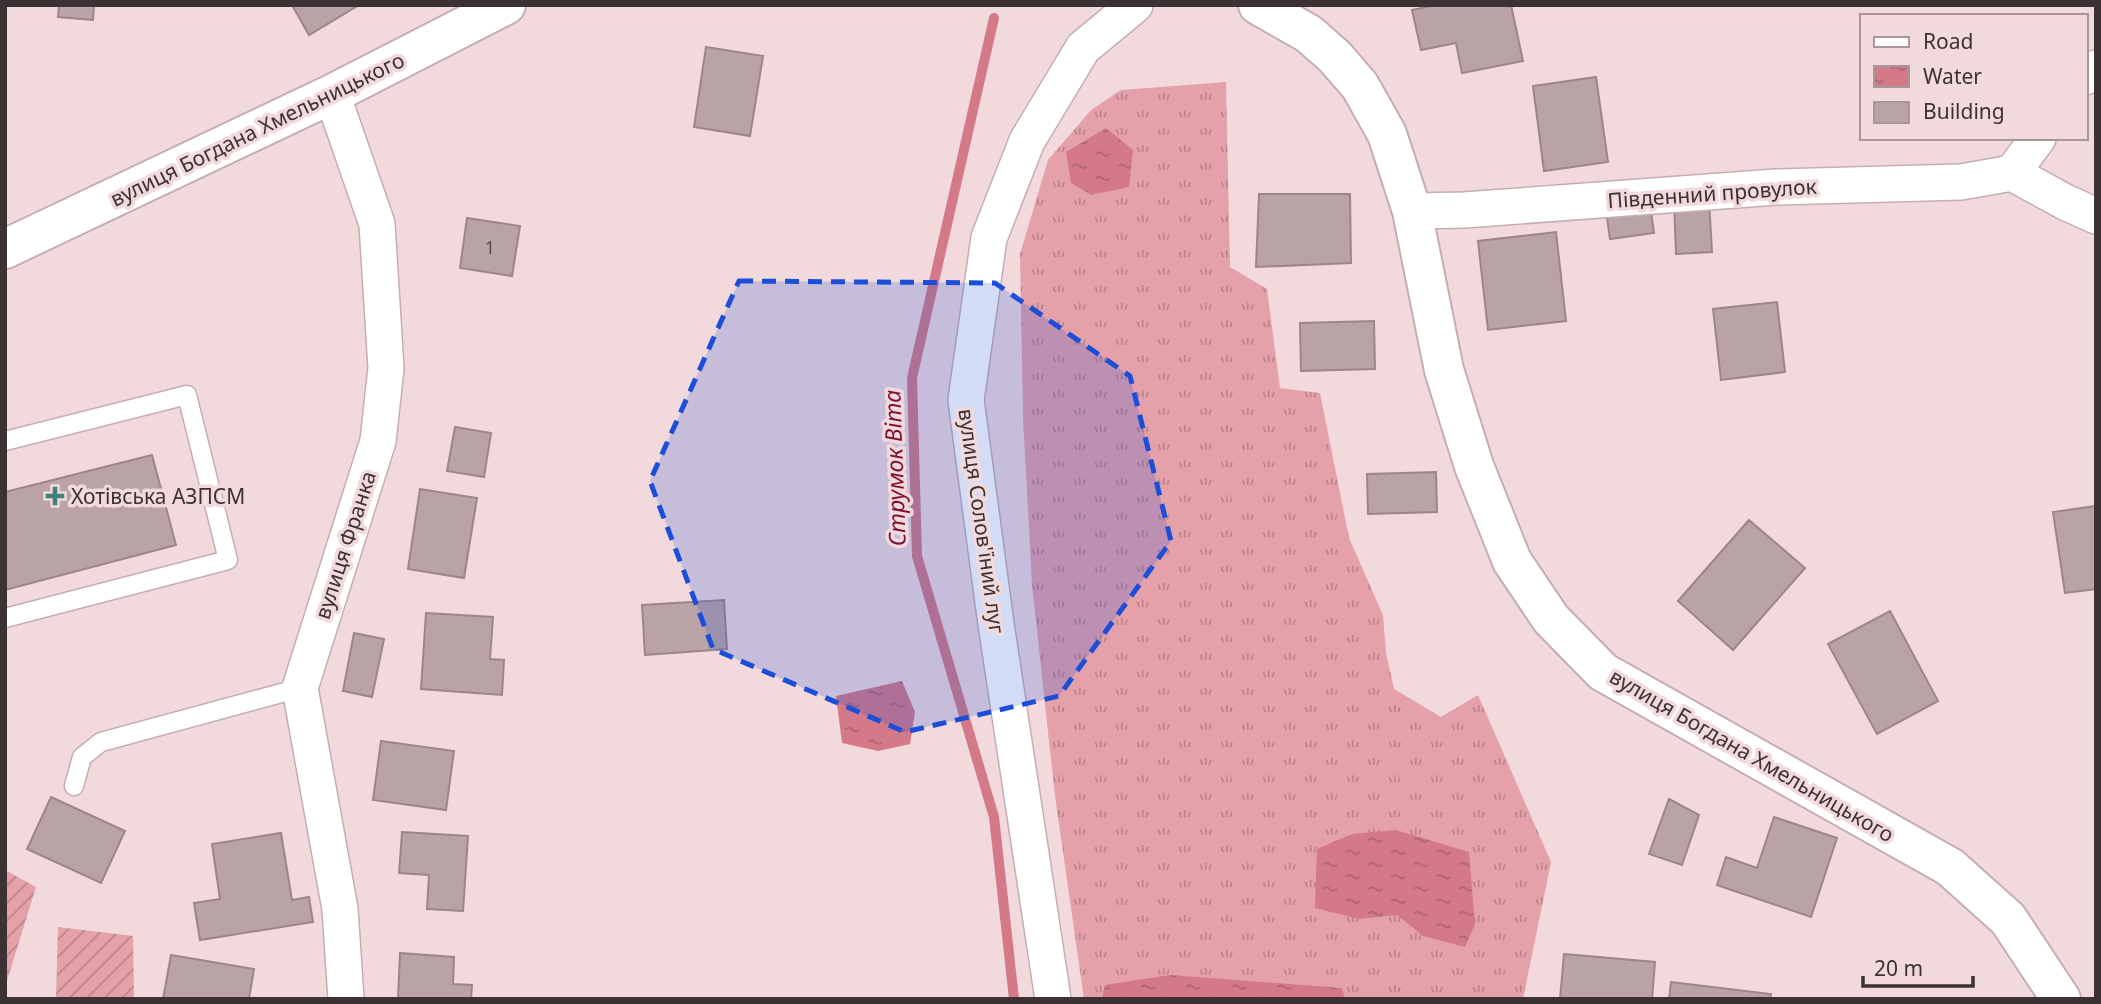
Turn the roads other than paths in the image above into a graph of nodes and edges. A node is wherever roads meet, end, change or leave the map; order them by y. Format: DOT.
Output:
graph roads {
  1 [pos="506,5"];
  2 [pos="1135,5"];
  3 [pos="1258,5"];
  4 [pos="332,94"];
  5 [pos="2037,140"];
  6 [pos="2012,173"];
  7 [pos="1412,211"];
  8 [pos="2096,216"];
  9 [pos="5,249"];
  10 [pos="5,441"];
  11 [pos="5,618"];
  12 [pos="300,688"];
  13 [pos="74,786"];
  14 [pos="346,999"];
  15 [pos="1053,999"];
  16 [pos="2061,999"];
  1 -- 4 [label="street, вулиця Богдана Хмельницького"];
  2 -- 15 [label="street, вулиця Солов'їний луг"];
  3 -- 7 [label="street, вулиця Богдана Хмельницького"];
  4 -- 9 [label="street, вулиця Богдана Хмельницького"];
  4 -- 12 [label="street, вулиця Франка"];
  5 -- 6 [label="street"];
  6 -- 7 [label="street, Південний провулок"];
  6 -- 8 [label="street"];
  7 -- 16 [label="street, вулиця Богдана Хмельницького"];
  10 -- 11 [label="lane"];
  12 -- 13 [label="lane"];
  12 -- 14 [label="street, вулиця Франка"];
}
